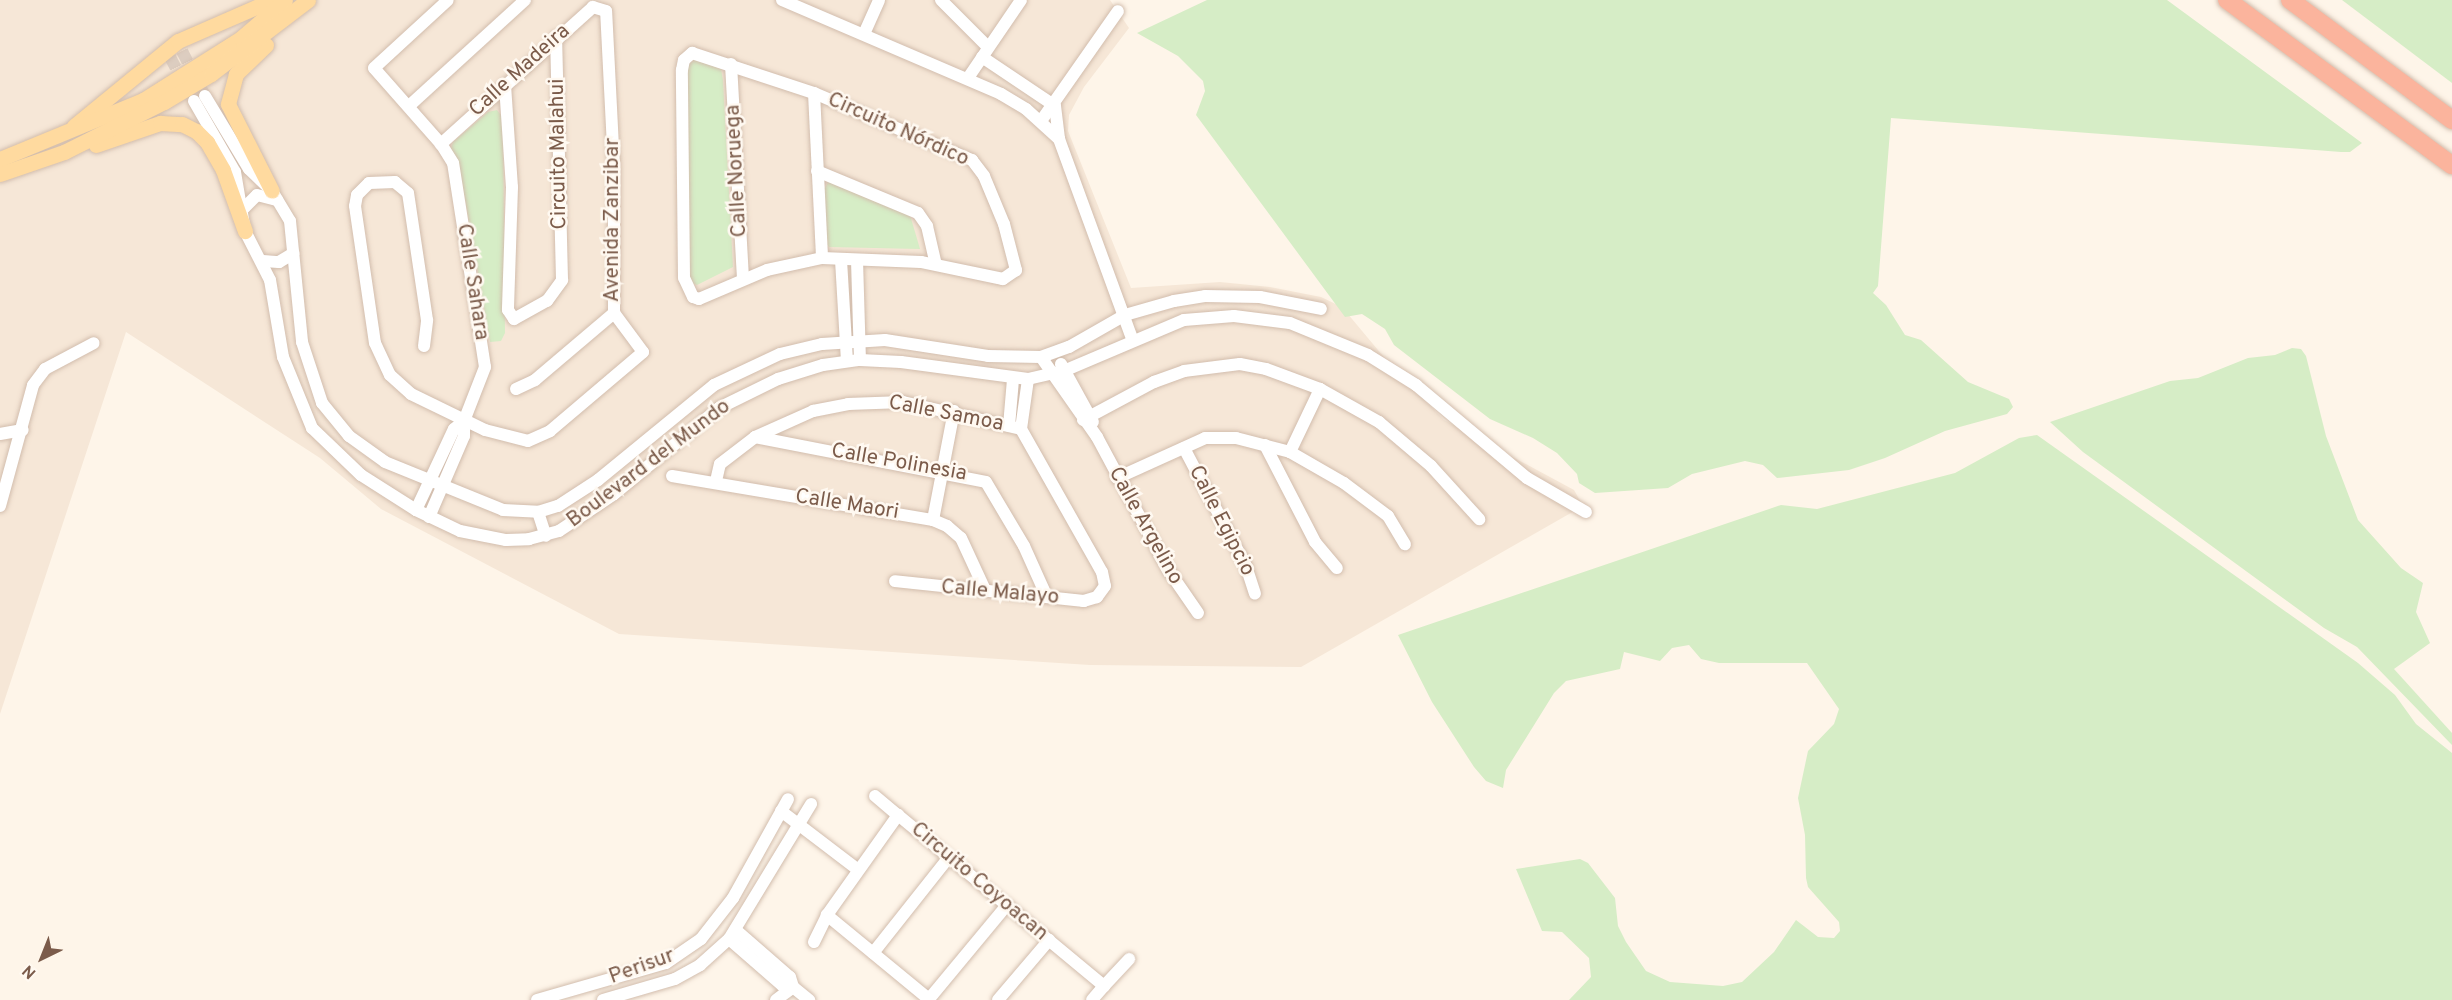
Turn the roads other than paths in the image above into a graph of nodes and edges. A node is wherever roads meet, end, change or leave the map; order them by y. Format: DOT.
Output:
graph roads {
  1 [pos="272,0"];
  2 [pos="285,0"];
  3 [pos="308,0"];
  4 [pos="448,0"];
  5 [pos="525,0"];
  6 [pos="782,0"];
  7 [pos="879,0"];
  8 [pos="941,0"];
  9 [pos="1021,0"];
  10 [pos="2228,0"];
  11 [pos="2290,0"];
  12 [pos="603,9"];
  13 [pos="1119,11"];
  14 [pos="287,18"];
  15 [pos="864,34"];
  16 [pos="556,37"];
  17 [pos="985,52"];
  18 [pos="731,64"];
  19 [pos="968,78"];
  20 [pos="505,85"];
  21 [pos="814,93"];
  22 [pos="409,106"];
  23 [pos="1055,106"];
  24 [pos="2452,120"];
  25 [pos="1041,121"];
  26 [pos="63,136"];
  27 [pos="1059,139"];
  28 [pos="441,144"];
  29 [pos="64,152"];
  30 [pos="0,159"];
  31 [pos="2452,165"];
  32 [pos="818,171"];
  33 [pos="0,174"];
  34 [pos="275,196"];
  35 [pos="244,208"];
  36 [pos="245,231"];
  37 [pos="294,253"];
  38 [pos="822,258"];
  39 [pos="841,260"];
  40 [pos="857,260"];
  41 [pos="263,261"];
  42 [pos="936,264"];
  43 [pos="744,278"];
  44 [pos="1321,309"];
  45 [pos="614,313"];
  46 [pos="1125,315"];
  47 [pos="853,339"];
  48 [pos="1133,341"];
  49 [pos="94,343"];
  50 [pos="424,346"];
  51 [pos="1047,356"];
  52 [pos="854,360"];
  53 [pos="1060,372"];
  54 [pos="1013,379"];
  55 [pos="1028,379"];
  56 [pos="516,389"];
  57 [pos="1320,389"];
  58 [pos="954,411"];
  59 [pos="1088,418"];
  60 [pos="464,421"];
  61 [pos="1015,427"];
  62 [pos="23,430"];
  63 [pos="0,434"];
  64 [pos="755,437"];
  65 [pos="1266,445"];
  66 [pos="444,448"];
  67 [pos="1184,448"];
  68 [pos="1290,452"];
  69 [pos="457,454"];
  70 [pos="943,471"];
  71 [pos="672,476"];
  72 [pos="1117,478"];
  73 [pos="428,481"];
  74 [pos="716,481"];
  75 [pos="443,489"];
  76 [pos="0,506"];
  77 [pos="416,510"];
  78 [pos="538,512"];
  79 [pos="1586,512"];
  80 [pos="429,518"];
  81 [pos="1479,519"];
  82 [pos="933,520"];
  83 [pos="546,536"];
  84 [pos="1405,544"];
  85 [pos="1337,568"];
  86 [pos="895,581"];
  87 [pos="985,590"];
  88 [pos="1103,591"];
  89 [pos="1255,594"];
  90 [pos="1046,595"];
  91 [pos="1198,613"];
  92 [pos="875,796"];
  93 [pos="788,799"];
  94 [pos="811,804"];
  95 [pos="781,811"];
  96 [pos="898,815"];
  97 [pos="798,821"];
  98 [pos="949,857"];
  99 [pos="857,869"];
  100 [pos="1007,905"];
  101 [pos="827,915"];
  102 [pos="733,935"];
  103 [pos="1049,940"];
  104 [pos="814,942"];
  105 [pos="873,953"];
  106 [pos="1129,959"];
  107 [pos="1104,986"];
  108 [pos="793,987"];
  109 [pos="930,999"];
  110 [pos="537,1000"];
  111 [pos="603,1000"];
  112 [pos="776,1000"];
  113 [pos="808,1000"];
  114 [pos="998,1000"];
  115 [pos="1092,1000"];
  1 -- 26 [label="main road"];
  2 -- 26 [label="main road"];
  3 -- 14 [label="main road"];
  4 -- 22 [label="street, Calle Sahara"];
  5 -- 22 [label="street"];
  6 -- 15 [label="street"];
  7 -- 15 [label="street"];
  8 -- 17 [label="street"];
  9 -- 17 [label="street"];
  10 -- 31 [label="highway"];
  11 -- 24 [label="highway"];
  12 -- 16 [label="street, Calle Madeira"];
  12 -- 45 [label="street, Avenida Zanzibar"];
  13 -- 23 [label="street"];
  14 -- 29 [label="main road"];
  14 -- 34 [label="main road"];
  15 -- 19 [label="street"];
  16 -- 20 [label="street, Calle Madeira"];
  16 -- 20 [label="street, Circuito Malahui"];
  17 -- 19 [label="street"];
  17 -- 23 [label="street"];
  18 -- 21 [label="street, Circuito Nórdico"];
  18 -- 43 [label="street, Calle Noruega"];
  18 -- 43 [label="street, Circuito Nórdico"];
  19 -- 25 [label="street"];
  20 -- 28 [label="street, Calle Madeira"];
  21 -- 32 [label="street"];
  21 -- 42 [label="street, Circuito Nórdico"];
  22 -- 28 [label="street, Calle Sahara"];
  23 -- 25 [label="street"];
  23 -- 27 [label="street"];
  25 -- 27 [label="street"];
  26 -- 30 [label="main road"];
  27 -- 46 [label="street"];
  28 -- 60 [label="street, Calle Sahara"];
  29 -- 33 [label="main road"];
  29 -- 36 [label="main road"];
  32 -- 38 [label="street"];
  32 -- 42 [label="street"];
  34 -- 35 [label="street"];
  34 -- 35 [label="street, Boulevard del Mundo"];
  34 -- 37 [label="street, Boulevard del Mundo"];
  35 -- 36 [label="street, Boulevard del Mundo"];
  36 -- 41 [label="street, Boulevard del Mundo"];
  37 -- 41 [label="street"];
  37 -- 73 [label="street, Boulevard del Mundo"];
  38 -- 39 [label="street, Circuito Nórdico"];
  38 -- 43 [label="street, Circuito Nórdico"];
  39 -- 40 [label="street, Circuito Nórdico"];
  39 -- 47 [label="street"];
  40 -- 42 [label="street, Circuito Nórdico"];
  40 -- 47 [label="street"];
  41 -- 77 [label="street, Boulevard del Mundo"];
  44 -- 46 [label="street, Boulevard del Mundo"];
  45 -- 56 [label="street"];
  45 -- 60 [label="street, Avenida Zanzibar"];
  46 -- 48 [label="street"];
  46 -- 51 [label="street, Boulevard del Mundo"];
  47 -- 51 [label="street, Boulevard del Mundo"];
  47 -- 52 [label="street"];
  47 -- 78 [label="street, Boulevard del Mundo"];
  48 -- 53 [label="street, Boulevard del Mundo"];
  48 -- 79 [label="street, Boulevard del Mundo"];
  49 -- 62 [label="street"];
  50 -- 60 [label="street"];
  51 -- 53 [label="street, Calle Argelino"];
  52 -- 54 [label="street, Boulevard del Mundo"];
  52 -- 83 [label="street, Boulevard del Mundo"];
  53 -- 55 [label="street, Boulevard del Mundo"];
  53 -- 59 [label="street, Calle Argelino"];
  54 -- 55 [label="street, Boulevard del Mundo"];
  54 -- 61 [label="street"];
  55 -- 61 [label="street"];
  57 -- 59 [label="street"];
  57 -- 68 [label="street"];
  57 -- 81 [label="street"];
  58 -- 61 [label="street, Calle Samoa"];
  58 -- 64 [label="street, Calle Samoa"];
  58 -- 70 [label="street"];
  59 -- 72 [label="street, Calle Argelino"];
  60 -- 66 [label="street"];
  60 -- 69 [label="street"];
  61 -- 88 [label="street, Calle Samoa"];
  62 -- 63 [label="street"];
  62 -- 76 [label="street"];
  64 -- 70 [label="street, Calle Polinesia"];
  64 -- 74 [label="street, Calle Samoa"];
  65 -- 67 [label="street"];
  65 -- 68 [label="street"];
  65 -- 85 [label="street"];
  66 -- 69 [label="street"];
  66 -- 73 [label="street"];
  67 -- 72 [label="street"];
  67 -- 89 [label="street, Calle Egipcio"];
  68 -- 84 [label="street"];
  69 -- 75 [label="street"];
  70 -- 82 [label="street"];
  70 -- 90 [label="street, Calle Polinesia"];
  71 -- 74 [label="street, Calle Maori"];
  72 -- 91 [label="street, Calle Argelino"];
  73 -- 75 [label="street, Boulevard del Mundo"];
  73 -- 77 [label="street"];
  74 -- 82 [label="street, Calle Maori"];
  75 -- 78 [label="street, Boulevard del Mundo"];
  75 -- 80 [label="street"];
  77 -- 80 [label="street, Boulevard del Mundo"];
  78 -- 83 [label="street"];
  80 -- 83 [label="street, Boulevard del Mundo"];
  82 -- 87 [label="street, Calle Maori"];
  86 -- 87 [label="street, Calle Malayo"];
  87 -- 90 [label="street, Calle Malayo"];
  88 -- 90 [label="street, Calle Malayo"];
  92 -- 96 [label="street"];
  93 -- 95 [label="street, Perisur"];
  94 -- 97 [label="street, Perisur"];
  95 -- 97 [label="street"];
  95 -- 110 [label="street, Perisur"];
  96 -- 98 [label="street, Circuito Coyoacan"];
  96 -- 99 [label="street, Circuito Coyoacan"];
  97 -- 99 [label="street"];
  97 -- 102 [label="street, Perisur"];
  98 -- 100 [label="street, Circuito Coyoacan"];
  98 -- 105 [label="street"];
  99 -- 101 [label="street, Circuito Coyoacan"];
  100 -- 103 [label="street, Circuito Coyoacan"];
  100 -- 109 [label="street"];
  101 -- 104 [label="street, Circuito Coyoacan"];
  101 -- 105 [label="street"];
  102 -- 108 [label="street"];
  102 -- 111 [label="street, Perisur"];
  103 -- 107 [label="street, Circuito Coyoacan"];
  103 -- 114 [label="street"];
  105 -- 109 [label="street"];
  106 -- 107 [label="street"];
  107 -- 115 [label="street"];
  108 -- 112 [label="street"];
  108 -- 113 [label="street"];
}
